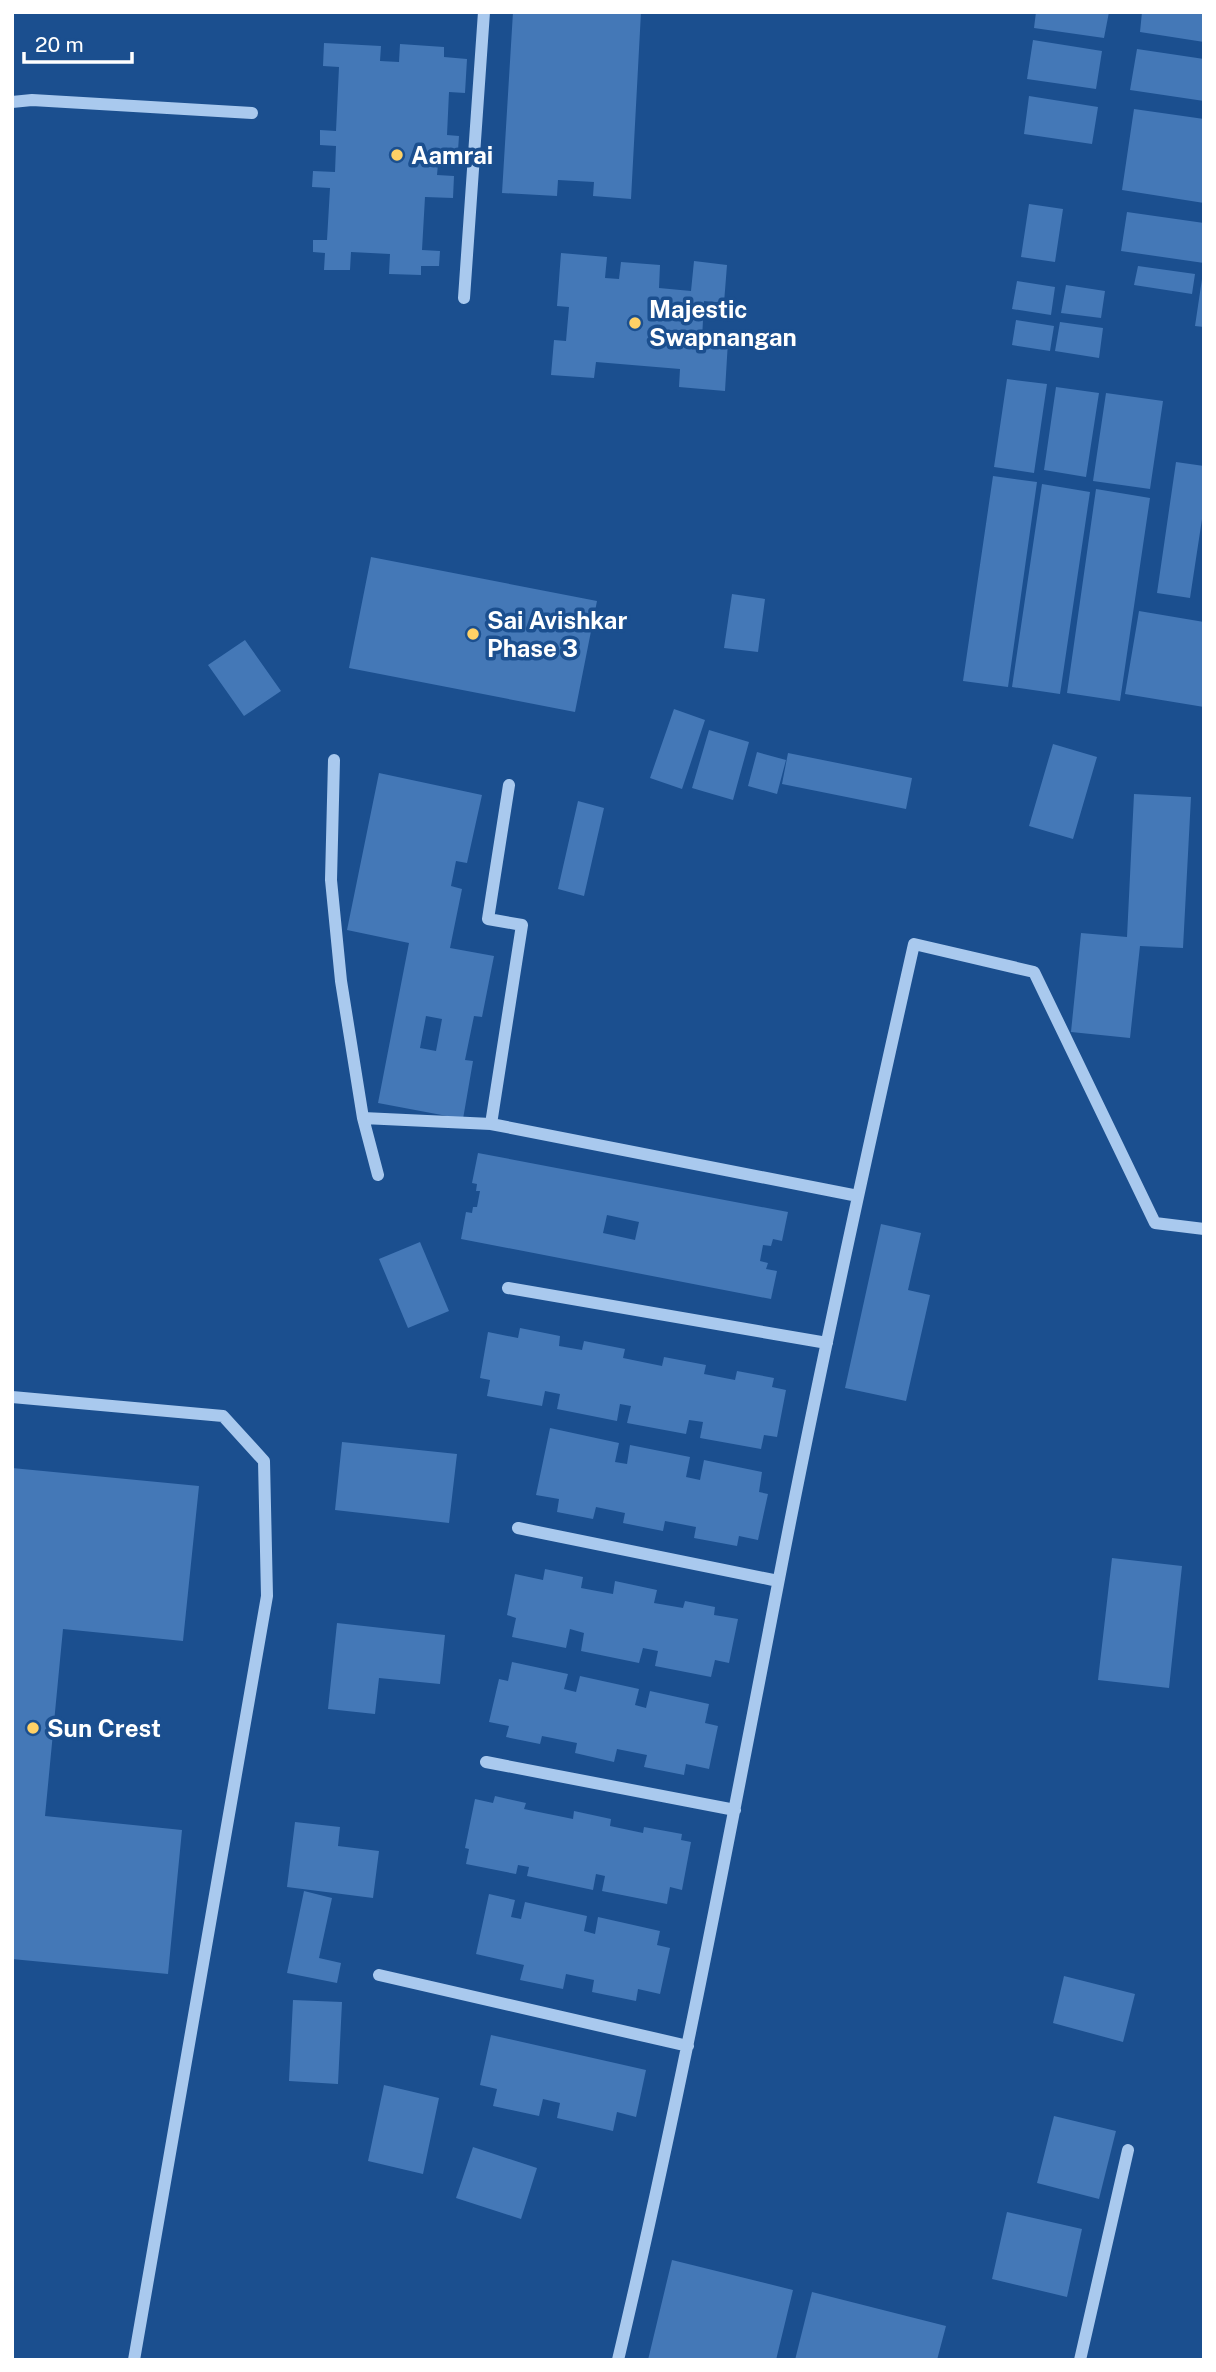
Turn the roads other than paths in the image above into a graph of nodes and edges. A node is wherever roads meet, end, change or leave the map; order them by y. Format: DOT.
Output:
graph roads {
  1 [pos="484,12"];
  2 [pos="12,102"];
  3 [pos="253,113"];
  4 [pos="464,298"];
  5 [pos="334,761"];
  6 [pos="509,785"];
  7 [pos="363,1118"];
  8 [pos="491,1124"];
  9 [pos="379,1175"];
  10 [pos="858,1196"];
  11 [pos="1204,1229"];
  12 [pos="508,1288"];
  13 [pos="827,1343"];
  14 [pos="12,1397"];
  15 [pos="518,1528"];
  16 [pos="778,1581"];
  17 [pos="486,1762"];
  18 [pos="735,1810"];
  19 [pos="379,1975"];
  20 [pos="688,2046"];
  21 [pos="1128,2150"];
  22 [pos="134,2360"];
  23 [pos="618,2360"];
  24 [pos="1080,2360"];
  1 -- 4 [label="street"];
  2 -- 3 [label="street"];
  5 -- 7 [label="street"];
  6 -- 8 [label="street"];
  7 -- 8 [label="street"];
  7 -- 9 [label="street"];
  8 -- 10 [label="street"];
  10 -- 11 [label="street"];
  10 -- 13 [label="street"];
  12 -- 13 [label="street"];
  13 -- 16 [label="street"];
  14 -- 22 [label="street"];
  15 -- 16 [label="street"];
  16 -- 18 [label="street"];
  17 -- 18 [label="street"];
  18 -- 20 [label="street"];
  19 -- 20 [label="street"];
  20 -- 23 [label="street"];
  21 -- 24 [label="street"];
}
